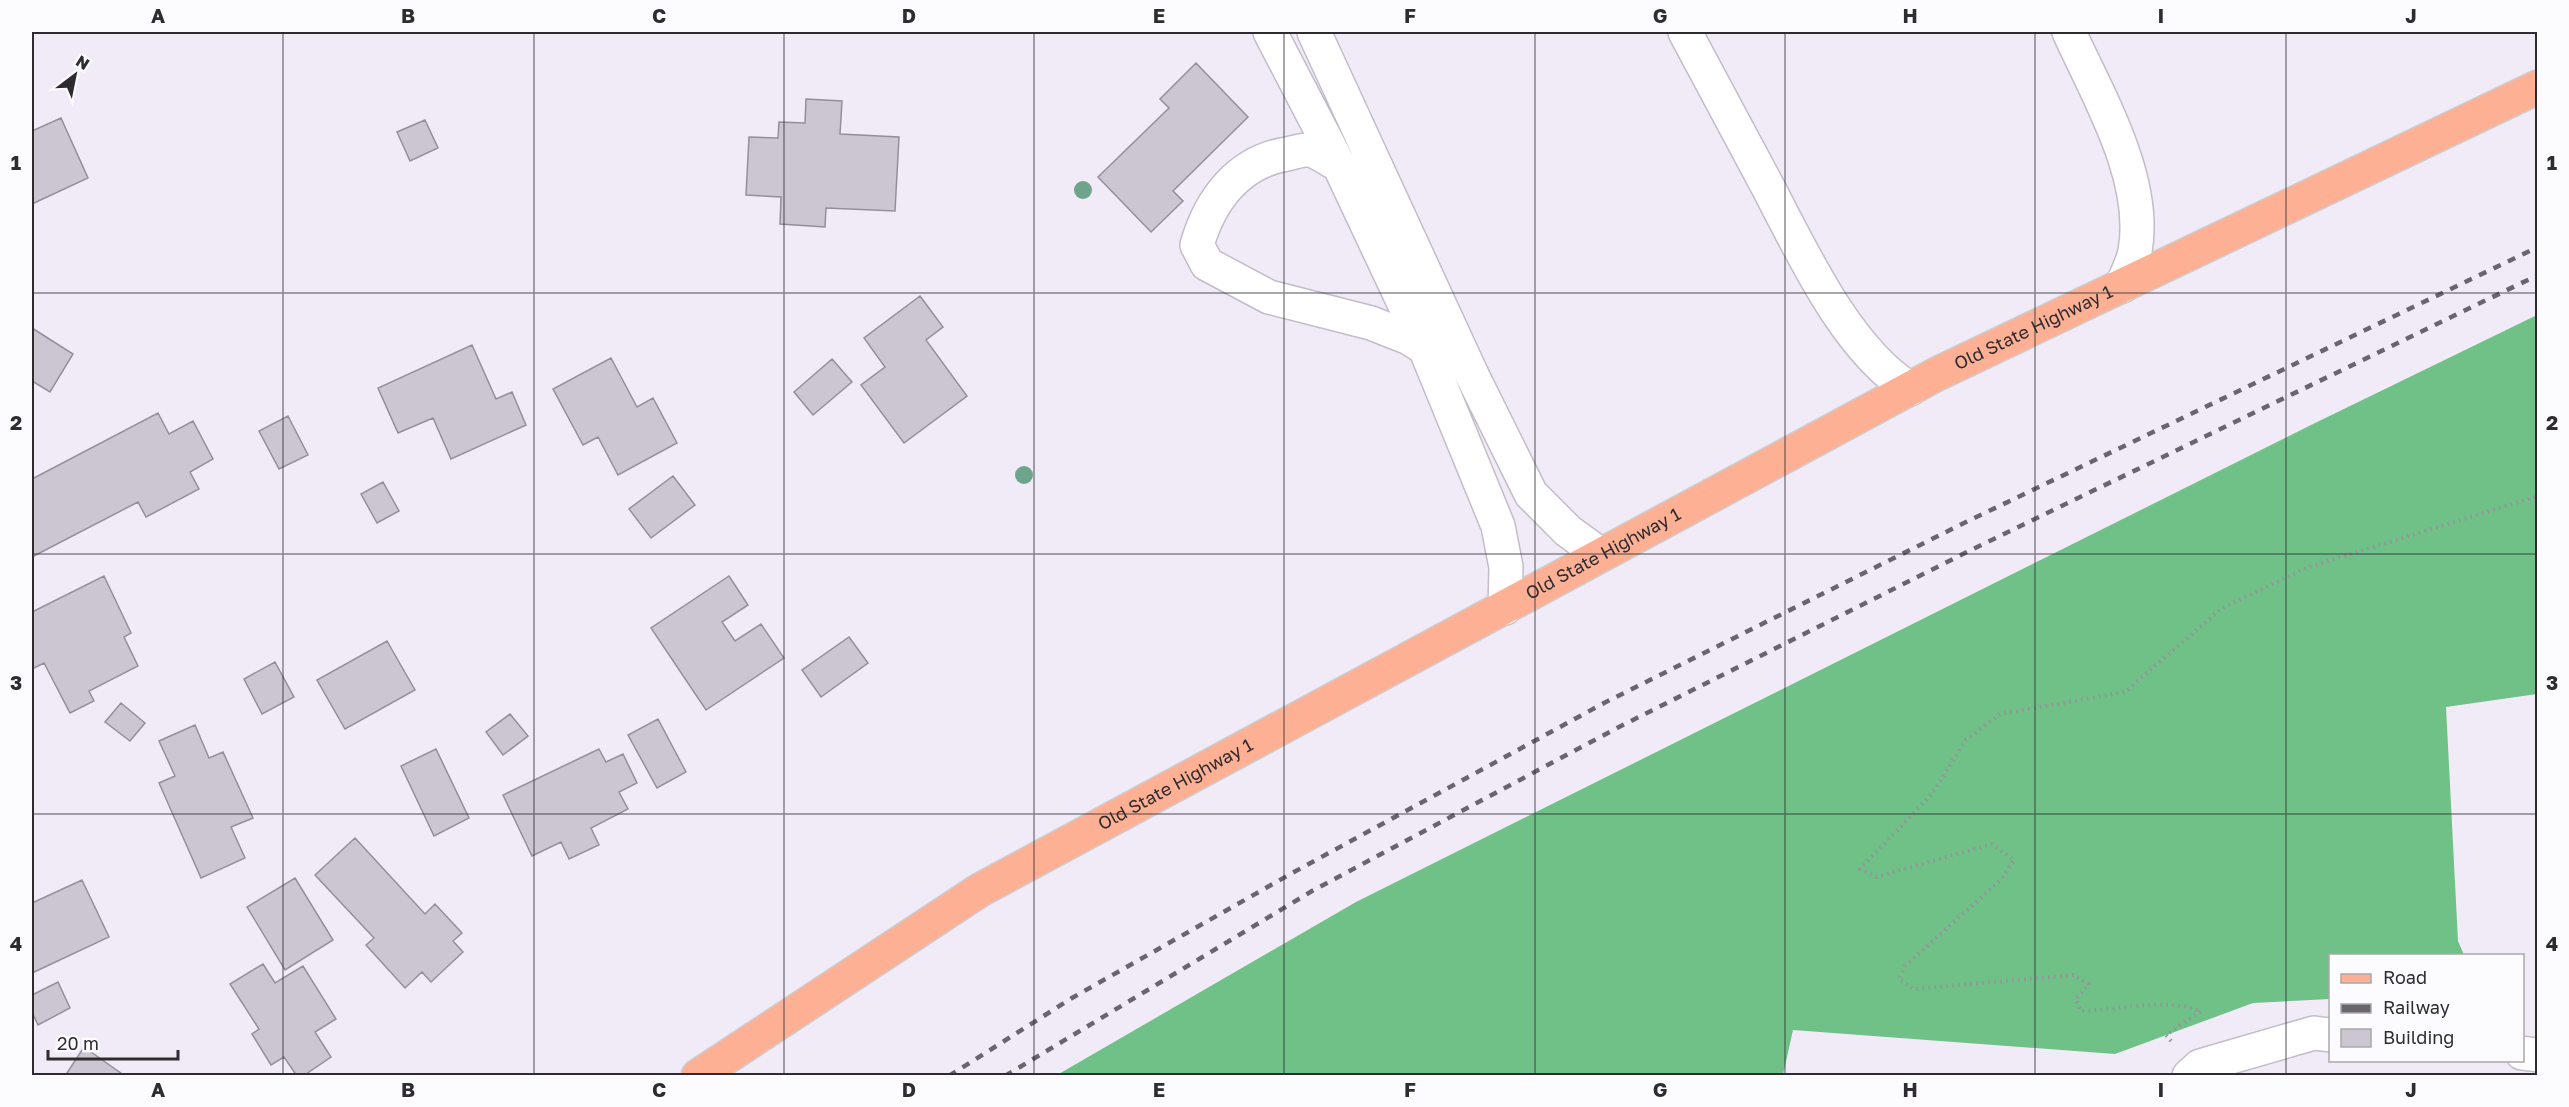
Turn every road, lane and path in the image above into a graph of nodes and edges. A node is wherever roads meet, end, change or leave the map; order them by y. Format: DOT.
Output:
graph roads {
  1 [pos="1270,32"];
  2 [pos="1314,32"];
  3 [pos="1685,32"];
  4 [pos="2069,32"];
  5 [pos="2538,87"];
  6 [pos="1339,165"];
  7 [pos="2122,286"];
  8 [pos="1425,348"];
  9 [pos="1910,389"];
  10 [pos="2538,496"];
  11 [pos="1601,555"];
  12 [pos="1505,608"];
  13 [pos="2329,1035"];
  14 [pos="2192,1073"];
  15 [pos="698,1076"];
  1 -- 6 [label="street"];
  2 -- 11 [label="street"];
  3 -- 9 [label="street"];
  4 -- 7 [label="street"];
  5 -- 7 [label="main road, Old State Highway 1"];
  6 -- 8 [label="street"];
  6 -- 8 [label="street"];
  7 -- 9 [label="main road, Old State Highway 1"];
  8 -- 12 [label="street"];
  9 -- 11 [label="main road, Old State Highway 1"];
  10 -- 14 [label="path"];
  11 -- 12 [label="main road, Old State Highway 1"];
  12 -- 15 [label="main road, Old State Highway 1"];
  13 -- 14 [label="street"];
}
